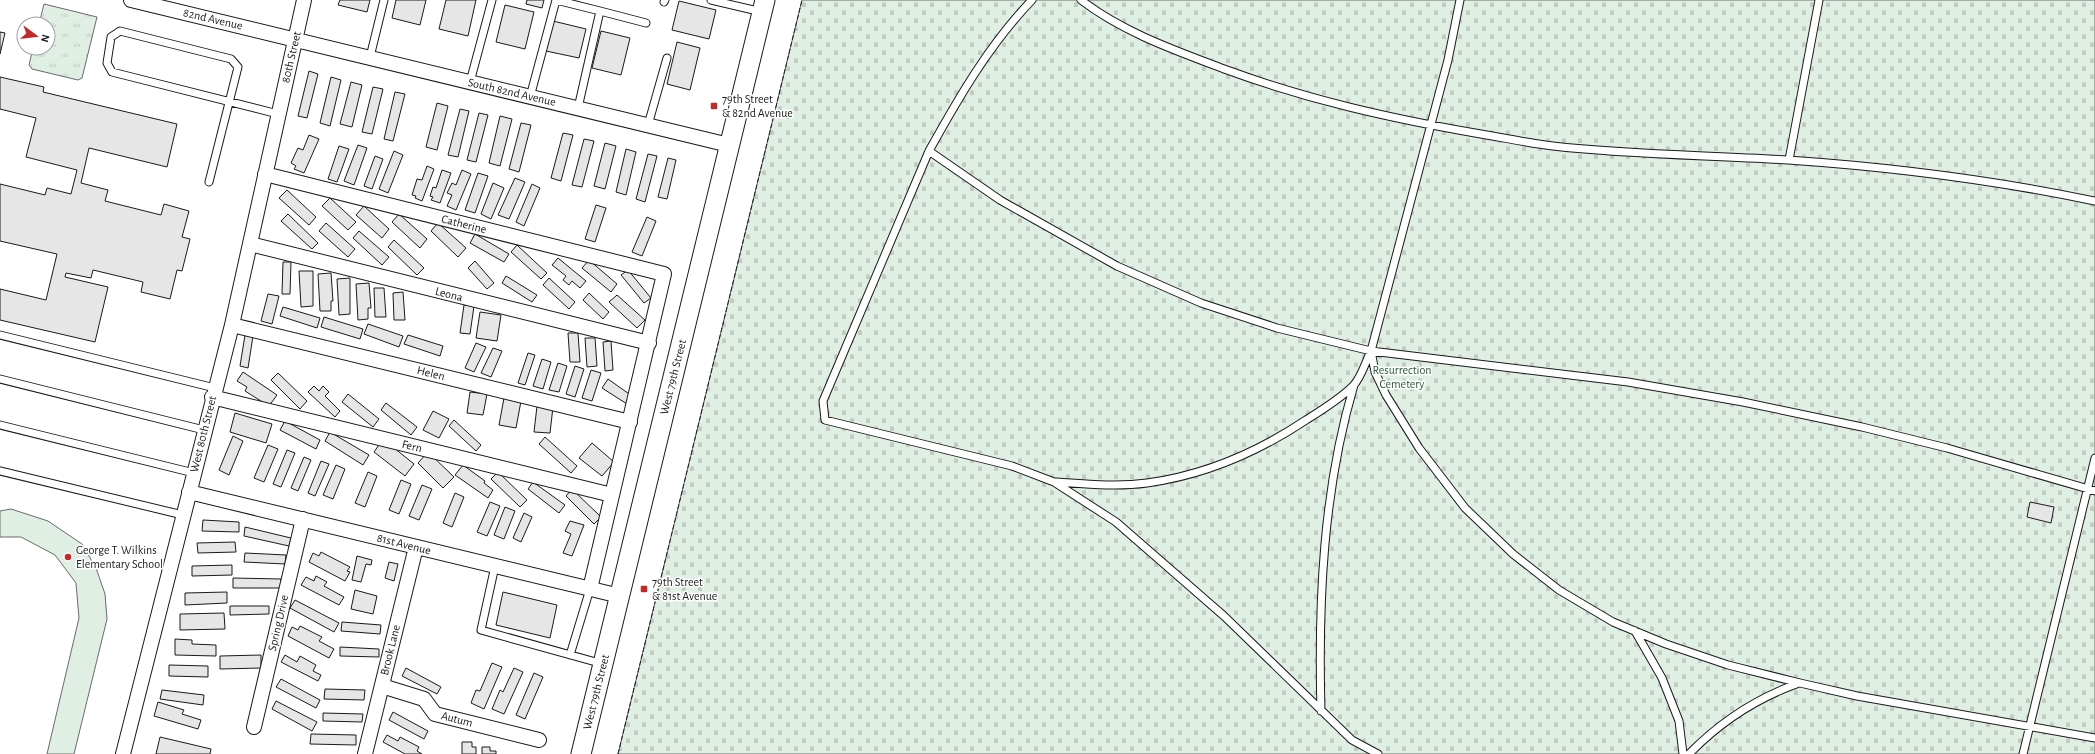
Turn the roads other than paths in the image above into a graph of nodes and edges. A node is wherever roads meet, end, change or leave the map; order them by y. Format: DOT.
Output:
graph roads {
  1 [pos="131,0"];
  2 [pos="304,0"];
  3 [pos="384,0"];
  4 [pos="492,0"];
  5 [pos="711,0"];
  6 [pos="1032,0"];
  7 [pos="1081,0"];
  8 [pos="1460,0"];
  9 [pos="1819,0"];
  10 [pos="763,6"];
  11 [pos="600,11"];
  12 [pos="646,23"];
  13 [pos="295,39"];
  14 [pos="370,57"];
  15 [pos="667,58"];
  16 [pos="470,82"];
  17 [pos="530,97"];
  18 [pos="229,103"];
  19 [pos="578,108"];
  20 [pos="278,114"];
  21 [pos="648,125"];
  22 [pos="1431,125"];
  23 [pos="729,145"];
  24 [pos="929,151"];
  25 [pos="1789,160"];
  26 [pos="265,174"];
  27 [pos="210,182"];
  28 [pos="2095,201"];
  29 [pos="250,244"];
  30 [pos="232,325"];
  31 [pos="0,335"];
  32 [pos="649,343"];
  33 [pos="1371,351"];
  34 [pos="0,379"];
  35 [pos="1354,385"];
  36 [pos="214,393"];
  37 [pos="630,422"];
  38 [pos="0,425"];
  39 [pos="204,430"];
  40 [pos="2095,458"];
  41 [pos="0,471"];
  42 [pos="194,474"];
  43 [pos="1054,482"];
  44 [pos="2091,490"];
  45 [pos="189,492"];
  46 [pos="612,495"];
  47 [pos="183,515"];
  48 [pos="303,519"];
  49 [pos="416,546"];
  50 [pos="495,566"];
  51 [pos="590,589"];
  52 [pos="620,596"];
  53 [pos="1635,631"];
  54 [pos="570,655"];
  55 [pos="603,664"];
  56 [pos="1800,683"];
  57 [pos="382,686"];
  58 [pos="1321,711"];
  59 [pos="2030,726"];
  60 [pos="254,727"];
  61 [pos="2095,738"];
  62 [pos="539,740"];
  63 [pos="124,754"];
  64 [pos="365,754"];
  65 [pos="581,754"];
  66 [pos="1378,754"];
  67 [pos="1683,754"];
  68 [pos="1689,754"];
  69 [pos="2023,754"];
  1 -- 13 [label="street, 82nd Avenue"];
  2 -- 13 [label="street, 80th Street"];
  3 -- 14 [label="lane"];
  4 -- 16 [label="lane"];
  5 -- 10 [label="lane"];
  6 -- 24 [label="lane"];
  7 -- 22 [label="lane"];
  8 -- 22 [label="lane"];
  9 -- 25 [label="lane"];
  10 -- 23 [label="main road, West 79th Street"];
  11 -- 12 [label="lane"];
  11 -- 17 [label="lane"];
  11 -- 19 [label="lane"];
  13 -- 14 [label="street, South 82nd Avenue"];
  13 -- 20 [label="street, 80th Street"];
  14 -- 16 [label="street, South 82nd Avenue"];
  15 -- 21 [label="lane"];
  16 -- 17 [label="street, South 82nd Avenue"];
  17 -- 19 [label="street, South 82nd Avenue"];
  18 -- 18 [label="lane"];
  18 -- 20 [label="lane"];
  18 -- 27 [label="lane"];
  19 -- 21 [label="street, South 82nd Avenue"];
  20 -- 26 [label="street, West 80th Street"];
  21 -- 23 [label="street, South 82nd Avenue"];
  22 -- 25 [label="lane"];
  22 -- 33 [label="lane"];
  23 -- 52 [label="main road, West 79th Street"];
  24 -- 33 [label="lane"];
  24 -- 43 [label="lane"];
  25 -- 28 [label="lane"];
  26 -- 29 [label="street, West 80th Street"];
  26 -- 32 [label="street, Catherine"];
  29 -- 30 [label="street, West 80th Street"];
  29 -- 32 [label="street, Leona"];
  30 -- 36 [label="street, West 80th Street"];
  30 -- 37 [label="street, Helen"];
  31 -- 36 [label="lane"];
  32 -- 37 [label="street"];
  33 -- 35 [label="lane"];
  33 -- 44 [label="lane"];
  33 -- 53 [label="lane"];
  34 -- 39 [label="lane"];
  35 -- 43 [label="lane"];
  35 -- 58 [label="lane"];
  36 -- 39 [label="street, West 80th Street"];
  36 -- 46 [label="street, Fern"];
  37 -- 46 [label="street"];
  38 -- 42 [label="lane"];
  39 -- 42 [label="street, West 80th Street"];
  40 -- 44 [label="lane"];
  41 -- 47 [label="lane"];
  42 -- 45 [label="street, West 80th Street"];
  43 -- 58 [label="lane"];
  44 -- 59 [label="lane"];
  45 -- 47 [label="street, West 80th Street"];
  45 -- 48 [label="street, 81st Avenue"];
  46 -- 51 [label="street"];
  47 -- 63 [label="street, West 80th Street"];
  48 -- 49 [label="street, 81st Avenue"];
  48 -- 60 [label="street, Spring Drive"];
  49 -- 50 [label="street, 81st Avenue"];
  49 -- 57 [label="street, Brook Lane"];
  50 -- 51 [label="street, 81st Avenue"];
  50 -- 54 [label="lane"];
  51 -- 52 [label="street, 81st Avenue"];
  51 -- 54 [label="lane"];
  52 -- 55 [label="main road, West 79th Street"];
  53 -- 56 [label="lane"];
  53 -- 67 [label="lane"];
  54 -- 55 [label="lane"];
  55 -- 65 [label="main road, West 79th Street"];
  56 -- 59 [label="lane"];
  56 -- 68 [label="lane"];
  57 -- 62 [label="street, Autum"];
  57 -- 64 [label="street, Brook Lane"];
  58 -- 66 [label="lane"];
  59 -- 61 [label="lane"];
  59 -- 69 [label="lane"];
}
